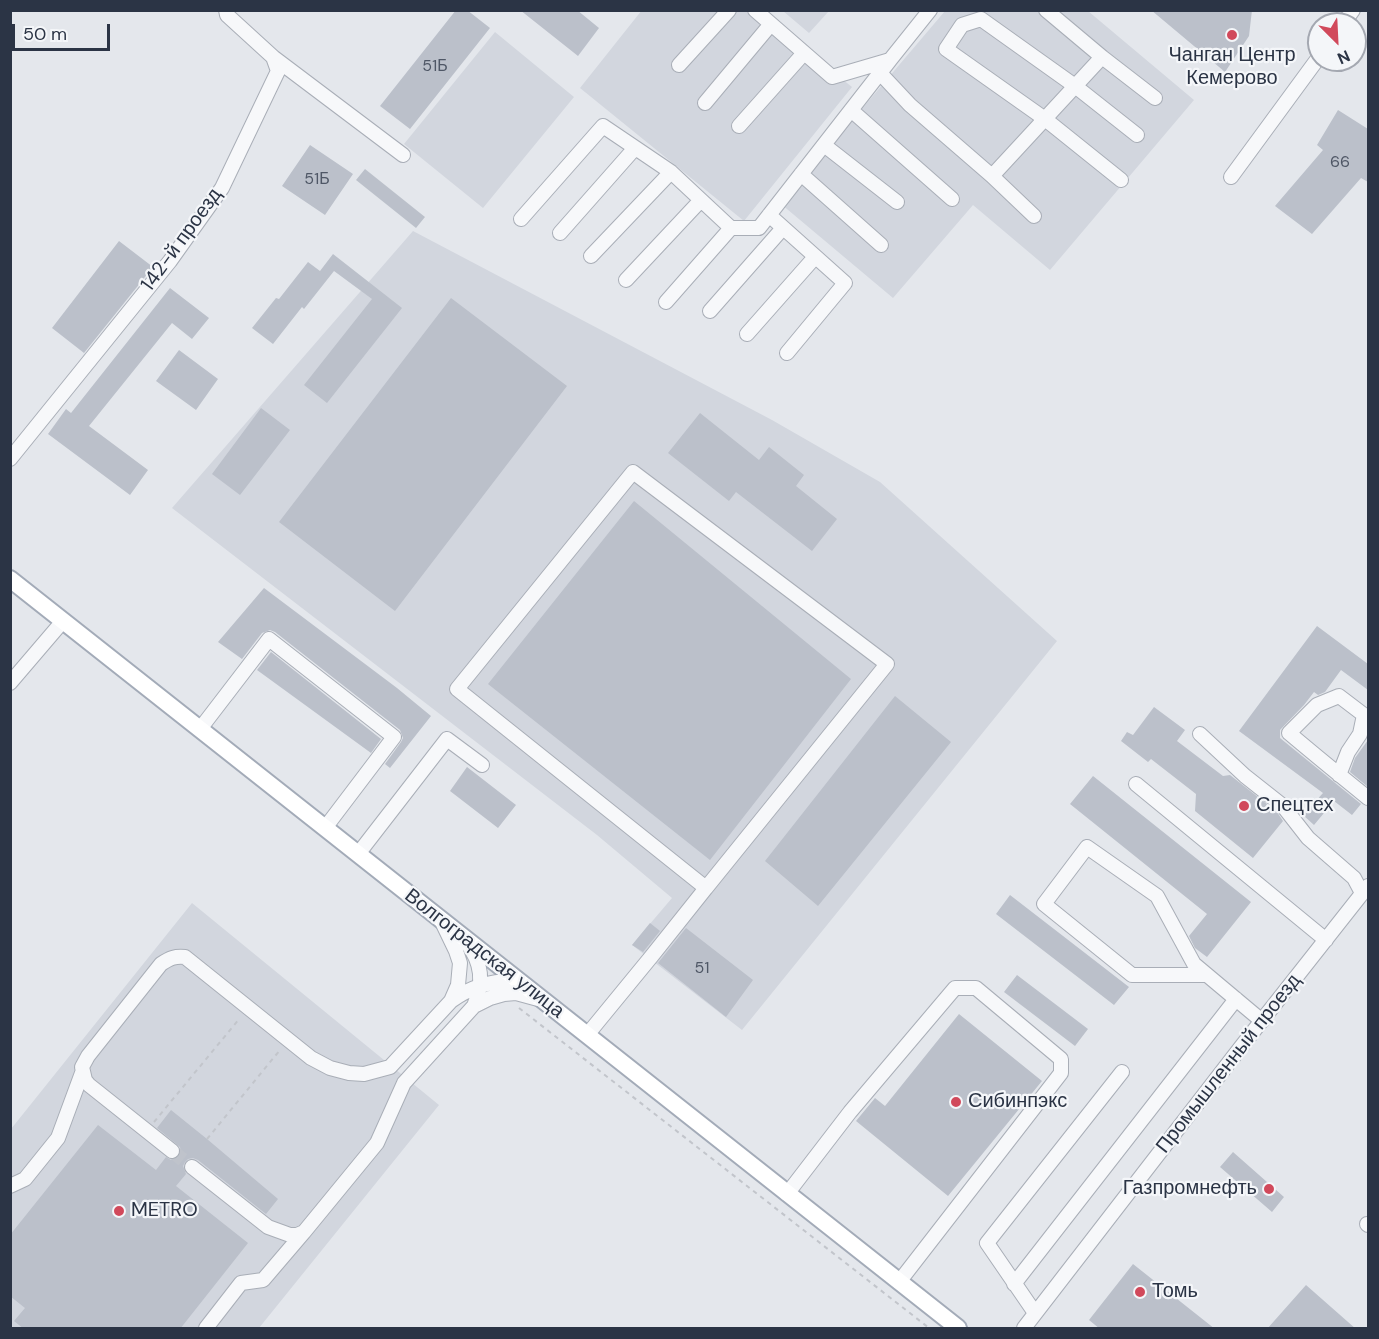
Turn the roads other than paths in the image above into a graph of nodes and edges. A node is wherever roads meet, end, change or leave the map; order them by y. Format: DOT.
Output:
graph roads {
  1 [pos="226,10"];
  2 [pos="729,10"];
  3 [pos="755,10"];
  4 [pos="930,10"];
  5 [pos="1046,10"];
  6 [pos="771,24"];
  7 [pos="804,53"];
  8 [pos="273,57"];
  9 [pos="1102,57"];
  10 [pos="890,60"];
  11 [pos="679,65"];
  12 [pos="1308,72"];
  13 [pos="879,74"];
  14 [pos="1075,86"];
  15 [pos="1155,98"];
  16 [pos="705,103"];
  17 [pos="851,110"];
  18 [pos="1045,119"];
  19 [pos="739,126"];
  20 [pos="1137,135"];
  21 [pos="824,145"];
  22 [pos="635,148"];
  23 [pos="403,155"];
  24 [pos="671,172"];
  25 [pos="801,174"];
  26 [pos="992,176"];
  27 [pos="1231,177"];
  28 [pos="1121,180"];
  29 [pos="952,199"];
  30 [pos="701,200"];
  31 [pos="897,202"];
  32 [pos="769,216"];
  33 [pos="1034,216"];
  34 [pos="521,219"];
  35 [pos="731,228"];
  36 [pos="783,228"];
  37 [pos="560,233"];
  38 [pos="880,245"];
  39 [pos="591,256"];
  40 [pos="815,257"];
  41 [pos="626,280"];
  42 [pos="666,302"];
  43 [pos="711,311"];
  44 [pos="747,334"];
  45 [pos="787,352"];
  46 [pos="10,459"];
  47 [pos="10,579"];
  48 [pos="63,621"];
  49 [pos="10,682"];
  50 [pos="200,729"];
  51 [pos="1200,734"];
  52 [pos="482,765"];
  53 [pos="1339,775"];
  54 [pos="1136,784"];
  55 [pos="1368,798"];
  56 [pos="326,828"];
  57 [pos="358,854"];
  58 [pos="706,888"];
  59 [pos="1365,890"];
  60 [pos="441,920"];
  61 [pos="460,935"];
  62 [pos="1326,940"];
  63 [pos="1207,975"];
  64 [pos="518,981"];
  65 [pos="481,986"];
  66 [pos="1236,999"];
  67 [pos="451,1001"];
  68 [pos="543,1001"];
  69 [pos="474,1006"];
  70 [pos="1262,1021"];
  71 [pos="587,1035"];
  72 [pos="1122,1072"];
  73 [pos="82,1073"];
  74 [pos="171,1151"];
  75 [pos="192,1167"];
  76 [pos="10,1186"];
  77 [pos="787,1194"];
  78 [pos="304,1232"];
  79 [pos="899,1282"];
  80 [pos="1014,1284"];
  81 [pos="1035,1313"];
  82 [pos="206,1329"];
  83 [pos="958,1329"];
  84 [pos="1023,1329"];
  1 -- 8 [label="lane"];
  2 -- 11 [label="lane"];
  3 -- 6 [label="lane"];
  4 -- 10 [label="lane"];
  5 -- 9 [label="lane"];
  6 -- 7 [label="lane"];
  6 -- 16 [label="lane"];
  7 -- 10 [label="lane"];
  7 -- 19 [label="lane"];
  8 -- 23 [label="lane"];
  8 -- 46 [label="lane, 142-й проезд"];
  9 -- 14 [label="lane"];
  9 -- 15 [label="lane"];
  10 -- 13 [label="lane"];
  12 -- 27 [label="lane"];
  13 -- 17 [label="lane"];
  13 -- 26 [label="lane"];
  14 -- 18 [label="lane"];
  14 -- 18 [label="lane"];
  14 -- 20 [label="lane"];
  17 -- 21 [label="lane"];
  17 -- 29 [label="lane"];
  18 -- 26 [label="lane"];
  18 -- 28 [label="lane"];
  21 -- 25 [label="lane"];
  21 -- 31 [label="lane"];
  22 -- 24 [label="lane"];
  22 -- 34 [label="lane"];
  22 -- 37 [label="lane"];
  24 -- 30 [label="lane"];
  24 -- 39 [label="lane"];
  25 -- 32 [label="lane"];
  25 -- 38 [label="lane"];
  26 -- 33 [label="lane"];
  30 -- 35 [label="lane"];
  30 -- 41 [label="lane"];
  32 -- 35 [label="lane"];
  32 -- 36 [label="lane"];
  35 -- 42 [label="lane"];
  36 -- 40 [label="lane"];
  36 -- 43 [label="lane"];
  40 -- 44 [label="lane"];
  40 -- 45 [label="lane"];
  47 -- 48 [label="main road, Волгоградская улица"];
  48 -- 49 [label="lane"];
  48 -- 50 [label="main road, Волгоградская улица"];
  50 -- 56 [label="main road, Волгоградская улица"];
  50 -- 56 [label="lane"];
  51 -- 59 [label="lane"];
  52 -- 57 [label="lane"];
  53 -- 53 [label="lane"];
  53 -- 55 [label="lane"];
  54 -- 62 [label="lane"];
  56 -- 57 [label="main road, Волгоградская улица"];
  57 -- 60 [label="main road, Волгоградская улица"];
  58 -- 58 [label="lane"];
  58 -- 71 [label="lane"];
  59 -- 62 [label="lane, Промышленный проезд"];
  60 -- 61 [label="main road, Волгоградская улица"];
  60 -- 67 [label="lane"];
  61 -- 64 [label="main road, Волгоградская улица"];
  61 -- 65 [label="lane"];
  62 -- 70 [label="lane, Промышленный проезд"];
  63 -- 63 [label="lane"];
  63 -- 66 [label="lane"];
  64 -- 65 [label="lane"];
  64 -- 68 [label="main road, Волгоградская улица"];
  65 -- 67 [label="lane"];
  65 -- 69 [label="lane"];
  66 -- 70 [label="lane"];
  66 -- 80 [label="lane"];
  67 -- 73 [label="lane"];
  68 -- 69 [label="lane"];
  68 -- 71 [label="main road, Волгоградская улица"];
  69 -- 78 [label="lane"];
  70 -- 81 [label="lane, Промышленный проезд"];
  71 -- 77 [label="main road, Волгоградская улица"];
  72 -- 80 [label="lane"];
  73 -- 74 [label="lane"];
  73 -- 76 [label="lane"];
  75 -- 78 [label="lane"];
  77 -- 79 [label="main road, Волгоградская улица"];
  77 -- 79 [label="lane"];
  78 -- 82 [label="lane"];
  79 -- 83 [label="main road, Волгоградская улица"];
  80 -- 81 [label="lane"];
  81 -- 84 [label="lane, Промышленный проезд"];
}
